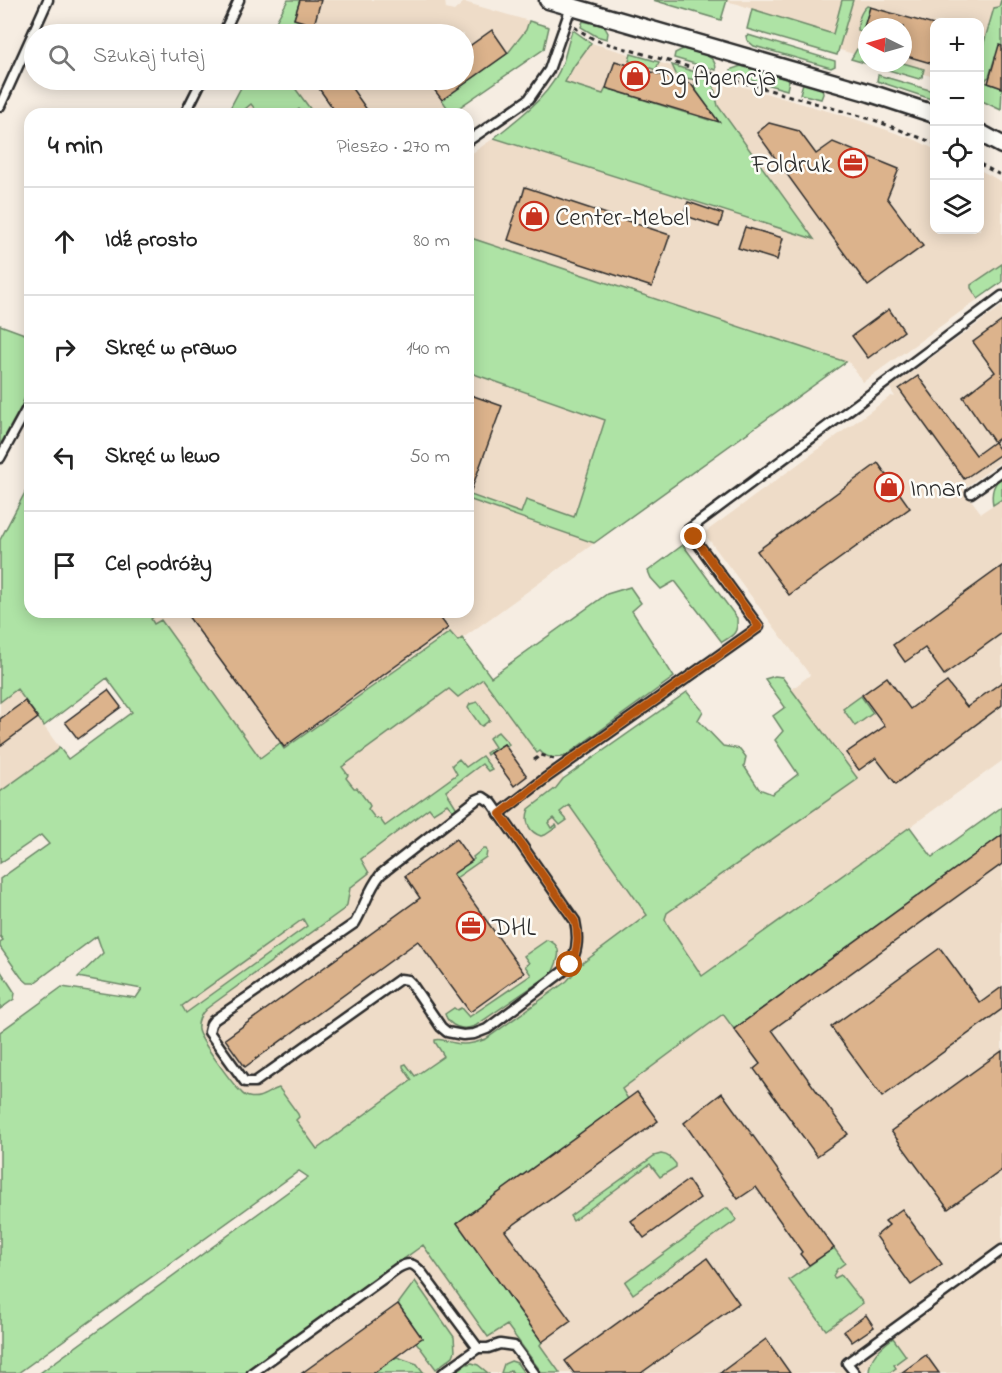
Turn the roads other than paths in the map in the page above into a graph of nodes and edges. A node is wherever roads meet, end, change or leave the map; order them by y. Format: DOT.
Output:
graph roads {
  1 [pos="48,0"];
  2 [pos="239,0"];
  3 [pos="548,0"];
  4 [pos="569,14"];
  5 [pos="37,24"];
  6 [pos="228,24"];
  7 [pos="24,53"];
  8 [pos="197,90"];
  9 [pos="0,106"];
  10 [pos="188,108"];
  11 [pos="930,113"];
  12 [pos="984,135"];
  13 [pos="474,137"];
  14 [pos="1002,145"];
  15 [pos="1002,296"];
  16 [pos="24,414"];
  17 [pos="0,458"];
  18 [pos="1002,471"];
  19 [pos="971,493"];
  20 [pos="500,814"];
  21 [pos="1002,1250"];
  22 [pos="478,1348"];
  23 [pos="252,1373"];
  24 [pos="443,1373"];
  25 [pos="534,1373"];
  26 [pos="855,1373"];
  1 -- 5 [label="lane"];
  2 -- 6 [label="lane"];
  3 -- 4 [label="street"];
  4 -- 11 [label="street"];
  4 -- 13 [label="lane"];
  7 -- 9 [label="lane"];
  8 -- 10 [label="lane"];
  12 -- 14 [label="street"];
  15 -- 20 [label="lane"];
  16 -- 17 [label="lane"];
  18 -- 19 [label="lane"];
  20 -- 20 [label="lane"];
  21 -- 26 [label="lane"];
  22 -- 23 [label="lane"];
  22 -- 24 [label="lane"];
  22 -- 25 [label="lane"];
}
